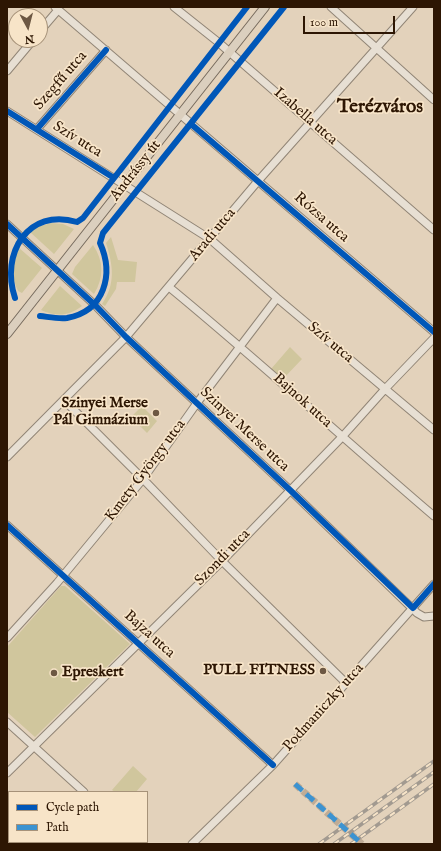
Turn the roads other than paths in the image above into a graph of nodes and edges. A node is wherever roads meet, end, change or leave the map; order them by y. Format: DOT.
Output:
graph roads {
  1 [pos="174,7"];
  2 [pos="265,7"];
  3 [pos="331,7"];
  4 [pos="413,7"];
  5 [pos="56,8"];
  6 [pos="48,20"];
  7 [pos="26,48"];
  8 [pos="376,48"];
  9 [pos="106,50"];
  10 [pos="230,52"];
  11 [pos="7,71"];
  12 [pos="434,100"];
  13 [pos="7,111"];
  14 [pos="180,115"];
  15 [pos="311,122"];
  16 [pos="37,129"];
  17 [pos="258,181"];
  18 [pos="125,185"];
  19 [pos="7,224"];
  20 [pos="434,230"];
  21 [pos="210,239"];
  22 [pos="57,270"];
  23 [pos="170,287"];
  24 [pos="277,298"];
  25 [pos="434,332"];
  26 [pos="7,334"];
  27 [pos="126,337"];
  28 [pos="434,338"];
  29 [pos="241,346"];
  30 [pos="384,389"];
  31 [pos="64,400"];
  32 [pos="197,404"];
  33 [pos="434,430"];
  34 [pos="342,437"];
  35 [pos="7,457"];
  36 [pos="143,479"];
  37 [pos="290,490"];
  38 [pos="434,516"];
  39 [pos="7,525"];
  40 [pos="222,561"];
  41 [pos="63,575"];
  42 [pos="434,584"];
  43 [pos="413,608"];
  44 [pos="434,616"];
  45 [pos="7,638"];
  46 [pos="139,643"];
  47 [pos="346,683"];
  48 [pos="7,722"];
  49 [pos="35,746"];
  50 [pos="273,765"];
  51 [pos="7,773"];
  52 [pos="83,791"];
  53 [pos="192,844"];
  1 -- 10 [label="street, Izabella utca"];
  2 -- 10 [label="main road, Andrássy út"];
  3 -- 8 [label="street"];
  4 -- 8 [label="street, Aradi utca"];
  5 -- 6 [label="street"];
  5 -- 9 [label="street, Rózsa utca"];
  7 -- 11 [label="street"];
  8 -- 12 [label="street"];
  8 -- 15 [label="street, Aradi utca"];
  9 -- 14 [label="street, Rózsa utca"];
  9 -- 16 [label="street, Szegfű utca"];
  10 -- 14 [label="main road, Andrássy út"];
  10 -- 15 [label="street, Izabella utca"];
  13 -- 16 [label="street, Szív utca"];
  14 -- 17 [label="street, Rózsa utca"];
  14 -- 18 [label="main road, Andrássy út"];
  15 -- 17 [label="street, Aradi utca"];
  15 -- 20 [label="street, Izabella utca"];
  16 -- 18 [label="street, Szív utca"];
  17 -- 21 [label="street, Aradi utca"];
  17 -- 25 [label="street, Rózsa utca"];
  18 -- 21 [label="street, Szív utca"];
  18 -- 22 [label="main road, Andrássy út"];
  19 -- 22 [label="street, Szinyei Merse utca"];
  21 -- 23 [label="street, Aradi utca"];
  21 -- 24 [label="street, Szív utca"];
  22 -- 26 [label="main road, Andrássy út"];
  22 -- 27 [label="street, Szinyei Merse utca"];
  23 -- 27 [label="street, Aradi utca"];
  23 -- 29 [label="street, Bajnok utca"];
  24 -- 29 [label="street, Kmety György utca"];
  24 -- 30 [label="street, Szív utca"];
  27 -- 31 [label="street, Aradi utca"];
  27 -- 32 [label="street, Szinyei Merse utca"];
  28 -- 30 [label="street, Szondi utca"];
  29 -- 32 [label="street, Kmety György utca"];
  29 -- 34 [label="street, Bajnok utca"];
  30 -- 33 [label="street, Szív utca"];
  30 -- 34 [label="street, Szondi utca"];
  31 -- 35 [label="street, Aradi utca"];
  31 -- 36 [label="street"];
  32 -- 36 [label="street, Kmety György utca"];
  32 -- 37 [label="street, Szinyei Merse utca"];
  34 -- 37 [label="street, Szondi utca"];
  34 -- 38 [label="street, Bajnok utca"];
  36 -- 40 [label="street"];
  36 -- 41 [label="street, Kmety György utca"];
  37 -- 40 [label="street, Szondi utca"];
  37 -- 43 [label="street, Szinyei Merse utca"];
  39 -- 41 [label="street, Bajza utca"];
  40 -- 46 [label="street, Szondi utca"];
  40 -- 47 [label="street"];
  41 -- 45 [label="street, Kmety György utca"];
  41 -- 46 [label="street, Bajza utca"];
  42 -- 43 [label="street, Podmaniczky utca"];
  43 -- 44 [label="street, Szinyei Merse utca"];
  43 -- 47 [label="street, Podmaniczky utca"];
  46 -- 49 [label="street, Szondi utca"];
  46 -- 50 [label="street, Bajza utca"];
  47 -- 50 [label="street, Podmaniczky utca"];
  48 -- 49 [label="street"];
  49 -- 51 [label="street, Szondi utca"];
  49 -- 52 [label="street"];
  50 -- 53 [label="street, Podmaniczky utca"];
}
